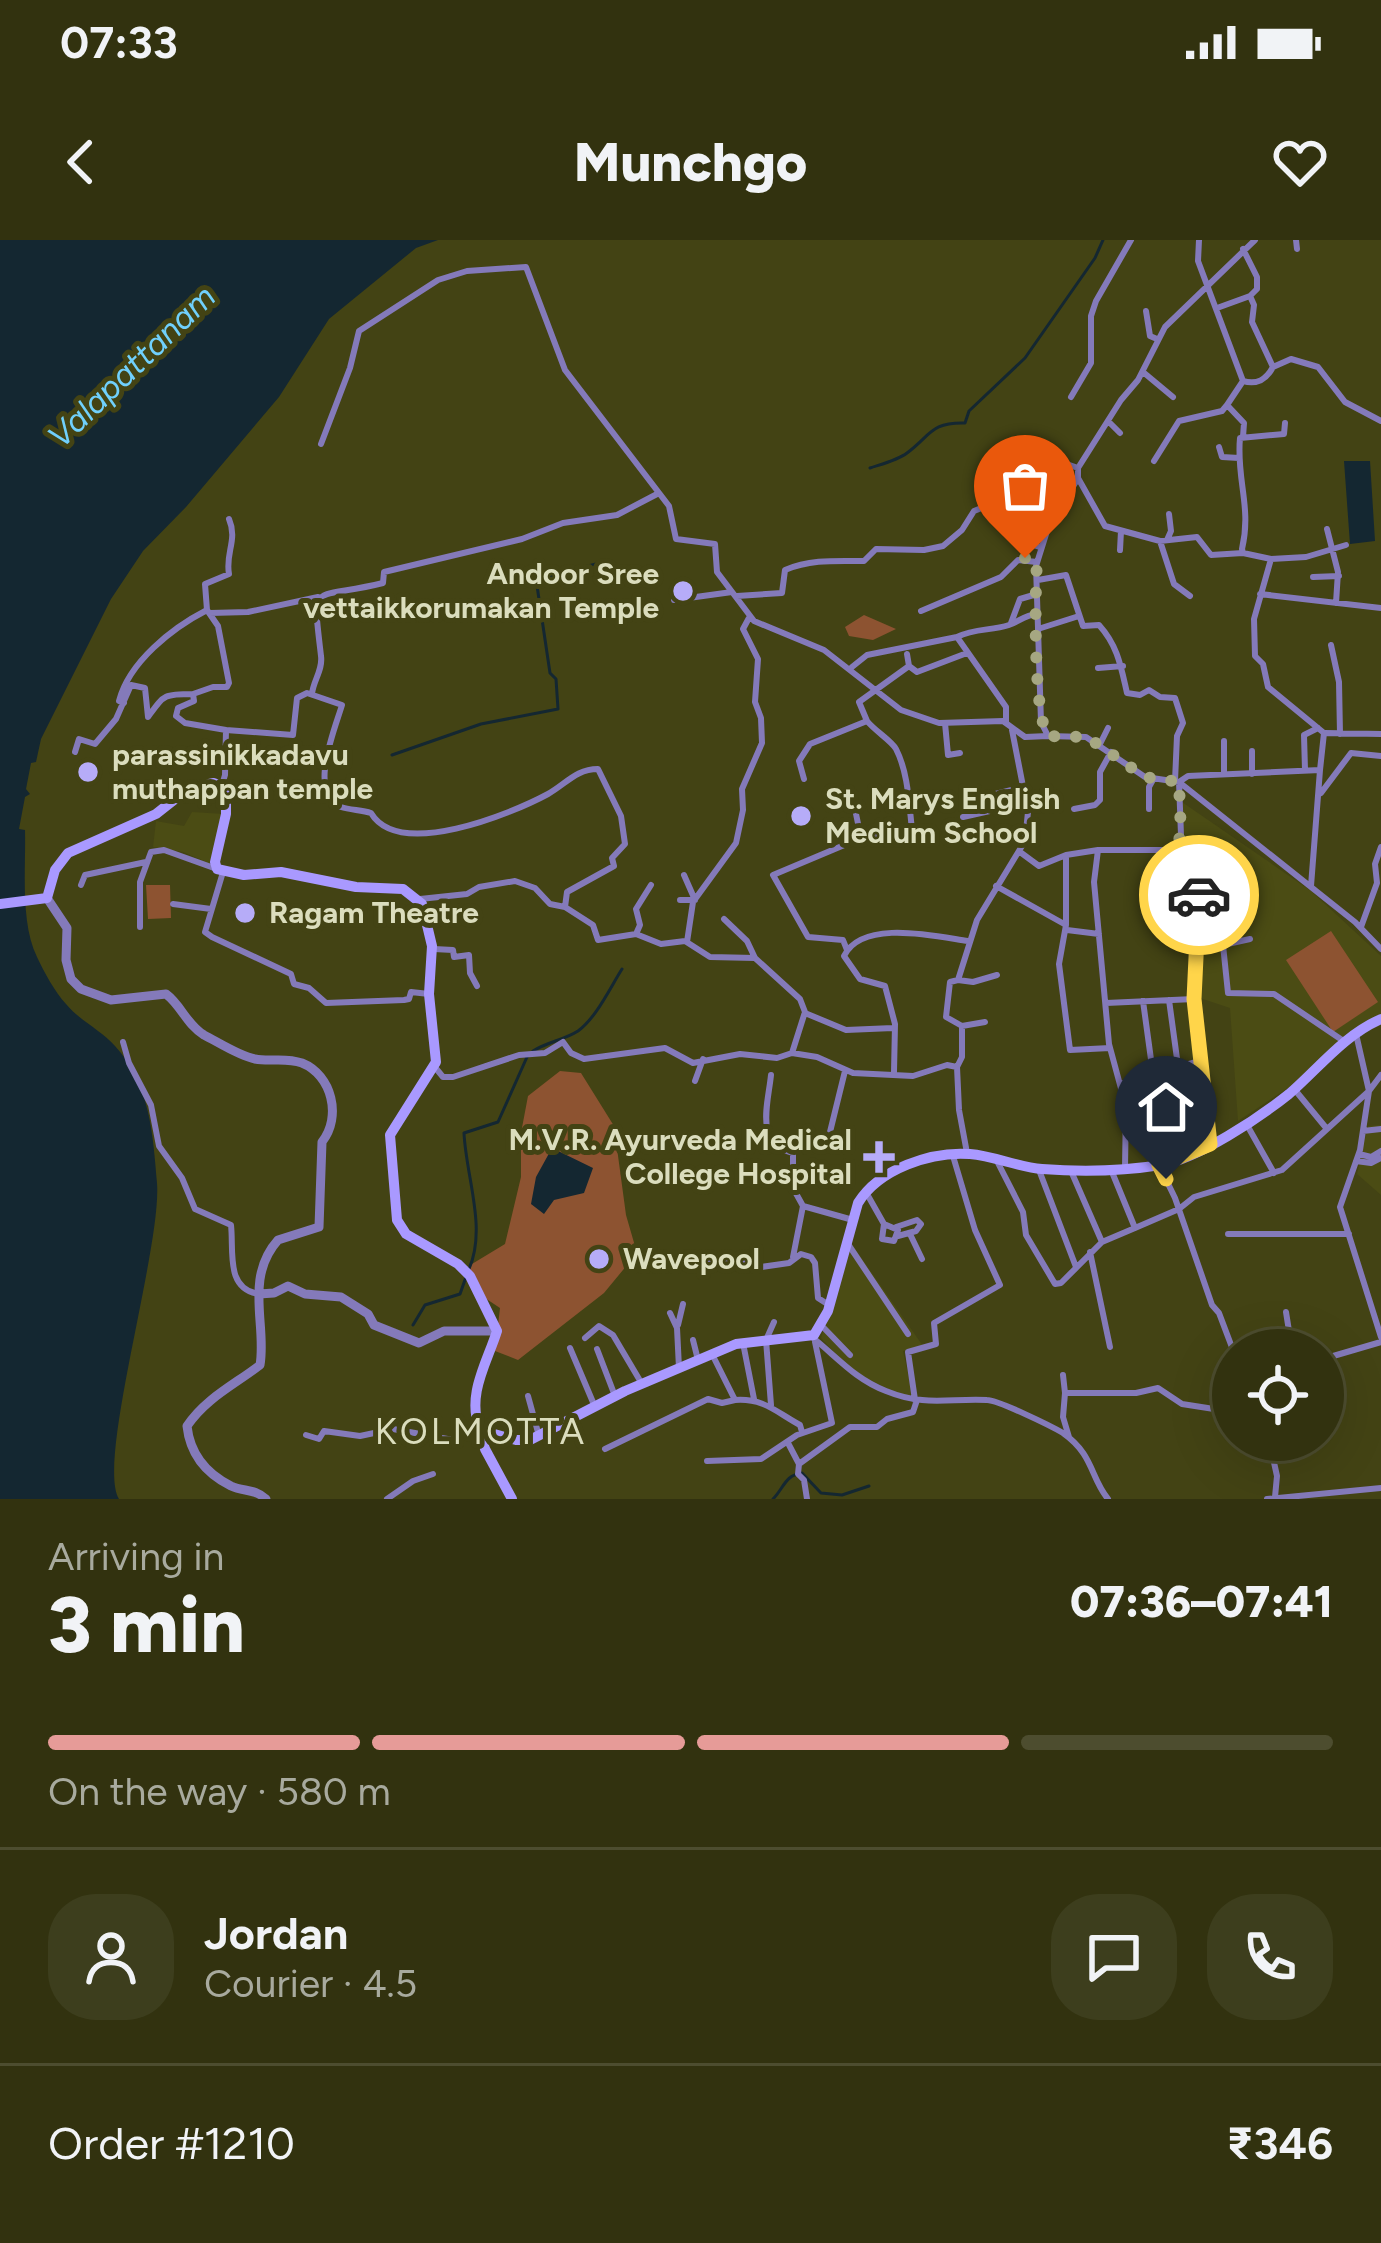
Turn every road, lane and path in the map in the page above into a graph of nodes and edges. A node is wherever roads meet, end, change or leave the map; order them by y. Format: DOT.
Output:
graph roads {
  1 [pos="1131,240"];
  2 [pos="1199,240"];
  3 [pos="1255,240"];
  4 [pos="1243,250"];
  5 [pos="1208,289"];
  6 [pos="1250,296"];
  7 [pos="1217,308"];
  8 [pos="1146,311"];
  9 [pos="1157,339"];
  10 [pos="1273,367"];
  11 [pos="1143,372"];
  12 [pos="1243,381"];
  13 [pos="1173,397"];
  14 [pos="1071,398"];
  15 [pos="1227,405"];
  16 [pos="1108,421"];
  17 [pos="1381,421"];
  18 [pos="1285,423"];
  19 [pos="1120,433"];
  20 [pos="1242,437"];
  21 [pos="322,444"];
  22 [pos="1219,446"];
  23 [pos="1239,458"];
  24 [pos="1154,461"];
  25 [pos="1078,473"];
  26 [pos="659,494"];
  27 [pos="993,502"];
  28 [pos="1169,514"];
  29 [pos="229,519"];
  30 [pos="1328,529"];
  31 [pos="1121,531"];
  32 [pos="1163,540"];
  33 [pos="1346,545"];
  34 [pos="1040,547"];
  35 [pos="1120,550"];
  36 [pos="1332,551"];
  37 [pos="1243,553"];
  38 [pos="1271,559"];
  39 [pos="1037,562"];
  40 [pos="1339,576"];
  41 [pos="1313,577"];
  42 [pos="1037,580"];
  43 [pos="734,594"];
  44 [pos="1037,594"];
  45 [pos="1260,594"];
  46 [pos="1190,596"];
  47 [pos="318,597"];
  48 [pos="674,600"];
  49 [pos="1336,603"];
  50 [pos="1381,608"];
  51 [pos="921,611"];
  52 [pos="208,612"];
  53 [pos="1038,614"];
  54 [pos="750,616"];
  55 [pos="1079,616"];
  56 [pos="1010,625"];
  57 [pos="1038,629"];
  58 [pos="957,637"];
  59 [pos="1331,645"];
  60 [pos="967,653"];
  61 [pos="907,654"];
  62 [pos="908,666"];
  63 [pos="1123,666"];
  64 [pos="850,668"];
  65 [pos="1098,668"];
  66 [pos="874,688"];
  67 [pos="194,694"];
  68 [pos="312,694"];
  69 [pos="124,703"];
  70 [pos="867,721"];
  71 [pos="945,723"];
  72 [pos="1009,725"];
  73 [pos="1108,728"];
  74 [pos="226,730"];
  75 [pos="1321,730"];
  76 [pos="1340,734"];
  77 [pos="1381,734"];
  78 [pos="1048,736"];
  79 [pos="1224,741"];
  80 [pos="1100,744"];
  81 [pos="1252,751"];
  82 [pos="76,752"];
  83 [pos="1112,752"];
  84 [pos="960,753"];
  85 [pos="1381,756"];
  86 [pos="1305,770"];
  87 [pos="1320,770"];
  88 [pos="1224,773"];
  89 [pos="1252,774"];
  90 [pos="1154,778"];
  91 [pos="804,779"];
  92 [pos="1177,782"];
  93 [pos="221,785"];
  94 [pos="1023,788"];
  95 [pos="1319,796"];
  96 [pos="963,802"];
  97 [pos="1112,802"];
  98 [pos="1026,803"];
  99 [pos="1095,805"];
  100 [pos="855,809"];
  101 [pos="1074,809"];
  102 [pos="1149,809"];
  103 [pos="963,817"];
  104 [pos="861,838"];
  105 [pos="1381,847"];
  106 [pos="1098,850"];
  107 [pos="1174,850"];
  108 [pos="1020,852"];
  109 [pos="1066,855"];
  110 [pos="146,862"];
  111 [pos="220,870"];
  112 [pos="684,875"];
  113 [pos="81,885"];
  114 [pos="651,885"];
  115 [pos="996,886"];
  116 [pos="1310,886"];
  117 [pos="47,898"];
  118 [pos="419,898"];
  119 [pos="680,900"];
  120 [pos="695,900"];
  121 [pos="0,904"];
  122 [pos="173,904"];
  123 [pos="566,907"];
  124 [pos="211,909"];
  125 [pos="724,919"];
  126 [pos="140,927"];
  127 [pos="1067,927"];
  128 [pos="1361,927"];
  129 [pos="636,934"];
  130 [pos="1100,934"];
  131 [pos="1250,939"];
  132 [pos="968,941"];
  133 [pos="687,942"];
  134 [pos="432,946"];
  135 [pos="1381,949"];
  136 [pos="847,950"];
  137 [pos="755,958"];
  138 [pos="997,975"];
  139 [pos="958,980"];
  140 [pos="477,986"];
  141 [pos="429,994"];
  142 [pos="1194,999"];
  143 [pos="1169,1000"];
  144 [pos="1143,1001"];
  145 [pos="1106,1003"];
  146 [pos="805,1013"];
  147 [pos="1381,1019"];
  148 [pos="985,1022"];
  149 [pos="962,1026"];
  150 [pos="895,1028"];
  151 [pos="1351,1038"];
  152 [pos="123,1042"];
  153 [pos="1110,1048"];
  154 [pos="792,1053"];
  155 [pos="703,1059"];
  156 [pos="1203,1060"];
  157 [pos="434,1066"];
  158 [pos="957,1066"];
  159 [pos="1178,1066"];
  160 [pos="845,1071"];
  161 [pos="894,1073"];
  162 [pos="1153,1074"];
  163 [pos="771,1075"];
  164 [pos="1381,1075"];
  165 [pos="695,1082"];
  166 [pos="1121,1084"];
  167 [pos="1294,1088"];
  168 [pos="1369,1091"];
  169 [pos="1245,1122"];
  170 [pos="1327,1129"];
  171 [pos="1381,1129"];
  172 [pos="1363,1131"];
  173 [pos="829,1136"];
  174 [pos="1210,1144"];
  175 [pos="967,1153"];
  176 [pos="1381,1155"];
  177 [pos="953,1156"];
  178 [pos="1357,1157"];
  179 [pos="998,1161"];
  180 [pos="1159,1165"];
  181 [pos="1125,1167"];
  182 [pos="1039,1169"];
  183 [pos="1111,1169"];
  184 [pos="1071,1171"];
  185 [pos="1274,1173"];
  186 [pos="865,1191"];
  187 [pos="803,1206"];
  188 [pos="1179,1209"];
  189 [pos="853,1220"];
  190 [pos="884,1224"];
  191 [pos="1135,1228"];
  192 [pos="897,1232"];
  193 [pos="910,1234"];
  194 [pos="1228,1234"];
  195 [pos="1349,1234"];
  196 [pos="1102,1242"];
  197 [pos="848,1244"];
  198 [pos="1090,1252"];
  199 [pos="793,1257"];
  200 [pos="922,1259"];
  201 [pos="638,1262"];
  202 [pos="1076,1268"];
  203 [pos="260,1294"];
  204 [pos="683,1304"];
  205 [pos="830,1304"];
  206 [pos="1286,1312"];
  207 [pos="670,1313"];
  208 [pos="774,1322"];
  209 [pos="822,1326"];
  210 [pos="677,1328"];
  211 [pos="1224,1329"];
  212 [pos="1289,1329"];
  213 [pos="497,1330"];
  214 [pos="908,1334"];
  215 [pos="812,1337"];
  216 [pos="585,1339"];
  217 [pos="1381,1339"];
  218 [pos="693,1340"];
  219 [pos="766,1340"];
  220 [pos="743,1343"];
  221 [pos="1110,1347"];
  222 [pos="570,1348"];
  223 [pos="597,1349"];
  224 [pos="1344,1352"];
  225 [pos="712,1354"];
  226 [pos="850,1355"];
  227 [pos="698,1360"];
  228 [pos="680,1368"];
  229 [pos="1063,1375"];
  230 [pos="642,1384"];
  231 [pos="1065,1393"];
  232 [pos="528,1396"];
  233 [pos="615,1396"];
  234 [pos="754,1399"];
  235 [pos="735,1400"];
  236 [pos="916,1400"];
  237 [pos="771,1405"];
  238 [pos="595,1407"];
  239 [pos="1212,1409"];
  240 [pos="832,1423"];
  241 [pos="480,1430"];
  242 [pos="802,1434"];
  243 [pos="306,1435"];
  244 [pos="539,1436"];
  245 [pos="834,1436"];
  246 [pos="1071,1441"];
  247 [pos="788,1443"];
  248 [pos="604,1449"];
  249 [pos="707,1461"];
  250 [pos="1274,1461"];
  251 [pos="798,1469"];
  252 [pos="434,1474"];
  253 [pos="1381,1488"];
  254 [pos="1271,1498"];
  255 [pos="266,1499"];
  256 [pos="387,1499"];
  257 [pos="512,1499"];
  258 [pos="807,1499"];
  259 [pos="1108,1499"];
  1 -- 14 [label="street"];
  2 -- 5 [label="street"];
  3 -- 4 [label="street"];
  4 -- 5 [label="street"];
  4 -- 6 [label="street"];
  5 -- 7 [label="street"];
  5 -- 9 [label="street"];
  6 -- 7 [label="street"];
  6 -- 10 [label="street"];
  7 -- 12 [label="street"];
  8 -- 9 [label="street"];
  9 -- 11 [label="street"];
  10 -- 12 [label="street"];
  10 -- 17 [label="street"];
  11 -- 13 [label="street"];
  11 -- 16 [label="street"];
  12 -- 15 [label="street"];
  15 -- 20 [label="street"];
  15 -- 24 [label="street"];
  16 -- 19 [label="street"];
  16 -- 25 [label="street"];
  18 -- 20 [label="street"];
  20 -- 23 [label="street"];
  21 -- 26 [label="street"];
  22 -- 23 [label="street"];
  23 -- 37 [label="street"];
  25 -- 27 [label="street"];
  25 -- 31 [label="street"];
  25 -- 34 [label="street"];
  26 -- 43 [label="street"];
  26 -- 47 [label="street"];
  27 -- 34 [label="street"];
  27 -- 43 [label="street"];
  28 -- 32 [label="street"];
  29 -- 52 [label="street"];
  30 -- 36 [label="street"];
  31 -- 32 [label="street"];
  31 -- 35 [label="street"];
  32 -- 37 [label="street"];
  32 -- 46 [label="street"];
  33 -- 36 [label="street"];
  34 -- 39 [label="street"];
  36 -- 38 [label="street"];
  36 -- 40 [label="street"];
  37 -- 38 [label="street"];
  38 -- 45 [label="street"];
  39 -- 42 [label="street"];
  39 -- 51 [label="street"];
  40 -- 41 [label="street"];
  40 -- 49 [label="street"];
  42 -- 44 [label="street"];
  42 -- 55 [label="street"];
  43 -- 48 [label="street"];
  43 -- 54 [label="street"];
  44 -- 53 [label="street"];
  44 -- 56 [label="street"];
  45 -- 49 [label="street"];
  45 -- 75 [label="street"];
  47 -- 52 [label="street"];
  47 -- 68 [label="street"];
  49 -- 50 [label="street"];
  52 -- 67 [label="street"];
  52 -- 69 [label="street"];
  53 -- 56 [label="street"];
  53 -- 57 [label="street"];
  54 -- 64 [label="street"];
  54 -- 120 [label="street"];
  55 -- 57 [label="street"];
  55 -- 63 [label="street"];
  56 -- 58 [label="street"];
  57 -- 78 [label="street"];
  58 -- 60 [label="street"];
  58 -- 64 [label="street"];
  59 -- 76 [label="street"];
  60 -- 62 [label="street"];
  60 -- 72 [label="street"];
  61 -- 62 [label="street"];
  62 -- 66 [label="street"];
  63 -- 65 [label="street"];
  63 -- 92 [label="street"];
  64 -- 66 [label="street"];
  66 -- 70 [label="street"];
  66 -- 71 [label="street"];
  67 -- 69 [label="street"];
  67 -- 74 [label="street"];
  68 -- 74 [label="street"];
  68 -- 123 [label="street"];
  69 -- 82 [label="street"];
  70 -- 91 [label="street"];
  70 -- 104 [label="street"];
  71 -- 72 [label="street"];
  71 -- 84 [label="street"];
  72 -- 78 [label="street"];
  72 -- 94 [label="street"];
  73 -- 80 [label="street"];
  74 -- 93 [label="street"];
  75 -- 76 [label="street"];
  75 -- 86 [label="street"];
  75 -- 87 [label="street"];
  76 -- 77 [label="street"];
  78 -- 80 [label="street"];
  79 -- 88 [label="street"];
  80 -- 83 [label="street"];
  81 -- 89 [label="street"];
  83 -- 90 [label="street"];
  83 -- 99 [label="street"];
  85 -- 95 [label="street"];
  86 -- 87 [label="street"];
  86 -- 89 [label="street"];
  87 -- 95 [label="street"];
  88 -- 89 [label="street"];
  88 -- 92 [label="street"];
  90 -- 92 [label="street"];
  90 -- 102 [label="street"];
  92 -- 107 [label="street"];
  92 -- 116 [label="street"];
  93 -- 111 [label="main road"];
  93 -- 117 [label="main road"];
  94 -- 96 [label="street"];
  94 -- 98 [label="street"];
  95 -- 116 [label="street"];
  97 -- 99 [label="street"];
  98 -- 103 [label="street"];
  98 -- 108 [label="street"];
  99 -- 101 [label="street"];
  100 -- 104 [label="street"];
  104 -- 136 [label="street"];
  105 -- 128 [label="street"];
  106 -- 107 [label="street"];
  106 -- 109 [label="street"];
  106 -- 130 [label="street"];
  107 -- 142 [label="street"];
  108 -- 109 [label="street"];
  108 -- 115 [label="street"];
  109 -- 127 [label="street"];
  110 -- 111 [label="street"];
  110 -- 113 [label="street"];
  110 -- 126 [label="street"];
  111 -- 118 [label="main road"];
  111 -- 124 [label="street"];
  112 -- 120 [label="street"];
  114 -- 129 [label="street"];
  115 -- 127 [label="street"];
  115 -- 132 [label="street"];
  116 -- 128 [label="street"];
  117 -- 121 [label="main road"];
  117 -- 203 [label="street"];
  118 -- 123 [label="street"];
  118 -- 134 [label="main road"];
  119 -- 120 [label="street"];
  120 -- 133 [label="street"];
  122 -- 124 [label="street"];
  123 -- 129 [label="street"];
  124 -- 141 [label="street"];
  125 -- 137 [label="street"];
  127 -- 130 [label="street"];
  127 -- 153 [label="street"];
  128 -- 135 [label="street"];
  129 -- 133 [label="street"];
  130 -- 145 [label="street"];
  131 -- 151 [label="street"];
  132 -- 136 [label="street"];
  132 -- 139 [label="street"];
  133 -- 137 [label="street"];
  134 -- 140 [label="street"];
  134 -- 141 [label="main road"];
  136 -- 150 [label="street"];
  137 -- 146 [label="street"];
  138 -- 139 [label="street"];
  139 -- 149 [label="street"];
  141 -- 157 [label="main road"];
  142 -- 143 [label="street"];
  142 -- 156 [label="street"];
  143 -- 144 [label="street"];
  143 -- 159 [label="street"];
  144 -- 145 [label="street"];
  144 -- 162 [label="street"];
  145 -- 153 [label="street"];
  146 -- 150 [label="street"];
  146 -- 154 [label="street"];
  147 -- 151 [label="main road"];
  148 -- 149 [label="street"];
  149 -- 158 [label="street"];
  150 -- 161 [label="street"];
  151 -- 167 [label="main road"];
  151 -- 168 [label="street"];
  152 -- 203 [label="street"];
  153 -- 166 [label="street"];
  154 -- 155 [label="street"];
  154 -- 160 [label="street"];
  155 -- 157 [label="street"];
  155 -- 165 [label="street"];
  156 -- 159 [label="street"];
  156 -- 174 [label="street"];
  157 -- 213 [label="main road"];
  158 -- 161 [label="street"];
  158 -- 175 [label="street"];
  159 -- 162 [label="street"];
  160 -- 161 [label="street"];
  160 -- 173 [label="street"];
  162 -- 166 [label="street"];
  163 -- 187 [label="street"];
  164 -- 168 [label="street"];
  166 -- 181 [label="street"];
  167 -- 169 [label="main road"];
  167 -- 170 [label="street"];
  168 -- 170 [label="street"];
  168 -- 172 [label="street"];
  169 -- 174 [label="main road"];
  169 -- 185 [label="street"];
  170 -- 185 [label="street"];
  171 -- 172 [label="street"];
  172 -- 178 [label="street"];
  174 -- 180 [label="main road"];
  175 -- 177 [label="main road"];
  175 -- 179 [label="main road"];
  176 -- 178 [label="street"];
  177 -- 186 [label="main road"];
  177 -- 236 [label="street"];
  178 -- 195 [label="street"];
  179 -- 182 [label="main road"];
  179 -- 202 [label="street"];
  180 -- 181 [label="main road"];
  180 -- 188 [label="street"];
  181 -- 183 [label="main road"];
  182 -- 184 [label="main road"];
  182 -- 202 [label="street"];
  183 -- 184 [label="main road"];
  183 -- 191 [label="street"];
  184 -- 196 [label="street"];
  185 -- 188 [label="street"];
  186 -- 189 [label="main road"];
  186 -- 190 [label="street"];
  187 -- 189 [label="street"];
  187 -- 199 [label="street"];
  188 -- 191 [label="street"];
  188 -- 211 [label="street"];
  189 -- 197 [label="main road"];
  190 -- 192 [label="street"];
  190 -- 192 [label="street"];
  191 -- 196 [label="street"];
  192 -- 193 [label="street"];
  192 -- 193 [label="street"];
  193 -- 200 [label="street"];
  194 -- 195 [label="street"];
  195 -- 217 [label="street"];
  196 -- 198 [label="street"];
  197 -- 205 [label="main road"];
  197 -- 214 [label="street"];
  198 -- 202 [label="street"];
  198 -- 221 [label="street"];
  199 -- 201 [label="street"];
  199 -- 205 [label="street"];
  203 -- 213 [label="street"];
  203 -- 255 [label="street"];
  204 -- 210 [label="street"];
  205 -- 209 [label="main road"];
  206 -- 212 [label="street"];
  207 -- 210 [label="street"];
  208 -- 219 [label="street"];
  209 -- 215 [label="main road"];
  209 -- 226 [label="street"];
  210 -- 228 [label="street"];
  213 -- 241 [label="main road"];
  215 -- 219 [label="main road"];
  215 -- 236 [label="street"];
  215 -- 240 [label="street"];
  216 -- 230 [label="street"];
  217 -- 224 [label="street"];
  218 -- 227 [label="street"];
  219 -- 220 [label="main road"];
  219 -- 237 [label="street"];
  220 -- 225 [label="main road"];
  220 -- 234 [label="street"];
  222 -- 238 [label="street"];
  223 -- 233 [label="street"];
  225 -- 227 [label="main road"];
  225 -- 235 [label="street"];
  227 -- 228 [label="main road"];
  228 -- 230 [label="main road"];
  229 -- 231 [label="street"];
  230 -- 233 [label="main road"];
  231 -- 239 [label="street"];
  231 -- 246 [label="street"];
  232 -- 244 [label="street"];
  233 -- 238 [label="main road"];
  234 -- 235 [label="street"];
  234 -- 237 [label="street"];
  235 -- 248 [label="street"];
  236 -- 245 [label="street"];
  236 -- 246 [label="street"];
  237 -- 242 [label="street"];
  238 -- 244 [label="main road"];
  240 -- 242 [label="street"];
  240 -- 245 [label="street"];
  241 -- 243 [label="street"];
  241 -- 244 [label="main road"];
  241 -- 257 [label="main road"];
  242 -- 247 [label="street"];
  245 -- 251 [label="street"];
  246 -- 259 [label="street"];
  247 -- 249 [label="street"];
  247 -- 251 [label="street"];
  250 -- 254 [label="street"];
  251 -- 258 [label="street"];
  252 -- 256 [label="street"];
  253 -- 254 [label="street"];
}
